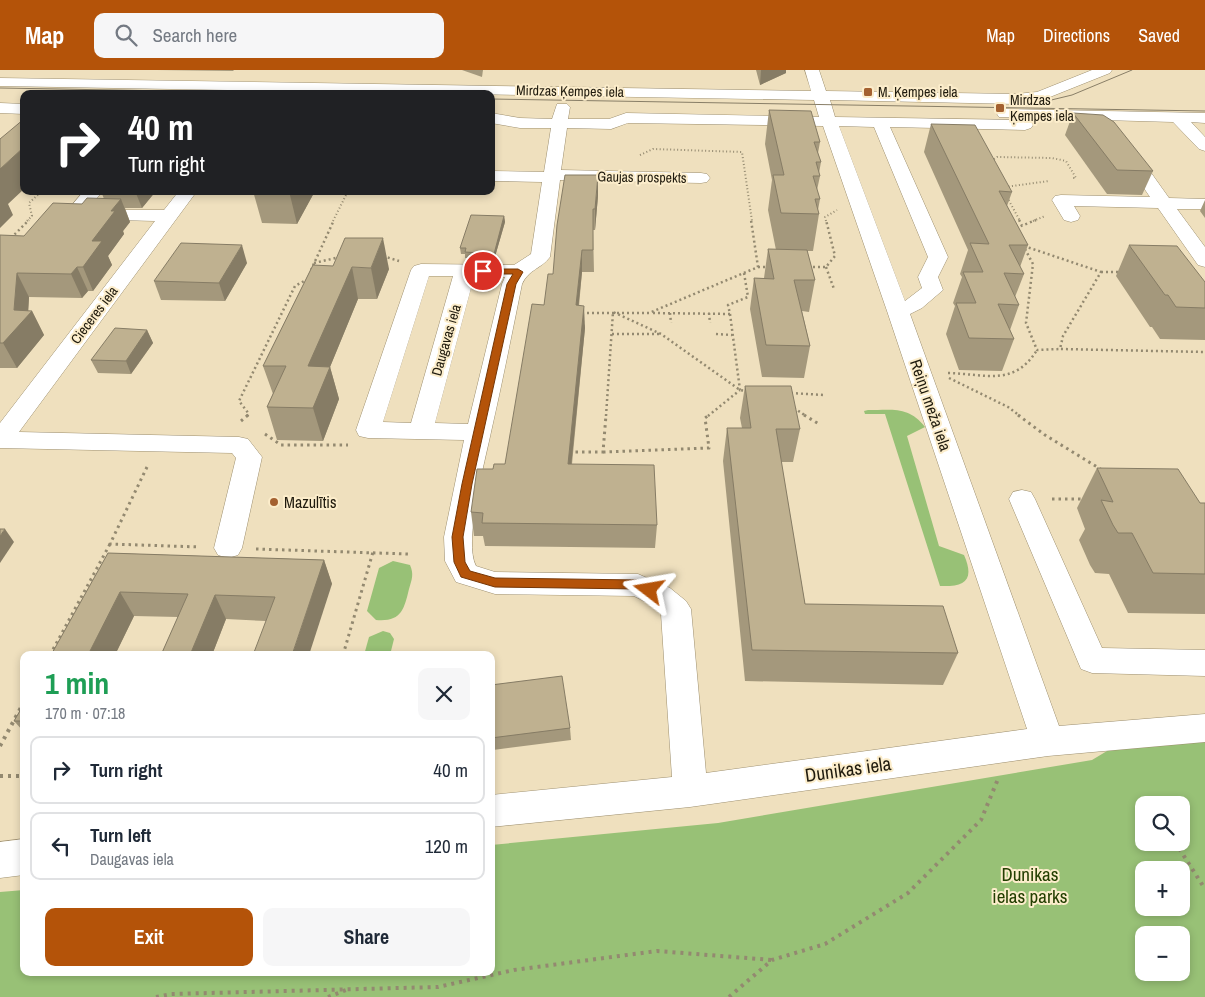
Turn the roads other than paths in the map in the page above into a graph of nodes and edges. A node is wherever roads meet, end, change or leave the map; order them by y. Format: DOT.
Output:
graph roads {
  1 [pos="12,70"];
  2 [pos="268,70"];
  3 [pos="812,70"];
  4 [pos="1105,70"];
  5 [pos="0,81"];
  6 [pos="258,90"];
  7 [pos="0,98"];
  8 [pos="20,99"];
  9 [pos="495,106"];
  10 [pos="509,106"];
  11 [pos="0,108"];
  12 [pos="582,108"];
  13 [pos="611,108"];
  14 [pos="20,109"];
  15 [pos="825,109"];
  16 [pos="555,112"];
  17 [pos="1205,118"];
  18 [pos="495,119"];
  19 [pos="880,122"];
  20 [pos="1183,123"];
  21 [pos="1110,127"];
  22 [pos="1205,146"];
  23 [pos="495,176"];
  24 [pos="551,176"];
  25 [pos="702,178"];
  26 [pos="90,195"];
  27 [pos="185,195"];
  28 [pos="1164,202"];
  29 [pos="1205,204"];
  30 [pos="1068,212"];
  31 [pos="169,216"];
  32 [pos="466,271"];
  33 [pos="1202,271"];
  34 [pos="518,272"];
  35 [pos="898,311"];
  36 [pos="420,430"];
  37 [pos="479,432"];
  38 [pos="0,440"];
  39 [pos="1022,499"];
  40 [pos="228,548"];
  41 [pos="1205,663"];
  42 [pos="1205,728"];
  43 [pos="1048,741"];
  44 [pos="690,791"];
  45 [pos="495,810"];
  46 [pos="20,858"];
  47 [pos="0,860"];
  1 -- 5 [label="street"];
  2 -- 6 [label="street"];
  3 -- 15 [label="street, Reiņu meža iela"];
  4 -- 15 [label="street, Mirdzas Ķempes iela"];
  5 -- 6 [label="street, Mirdzas Ķempes iela"];
  6 -- 15 [label="street, Mirdzas Ķempes iela"];
  7 -- 8 [label="street"];
  9 -- 10 [label="street, Mirdzas Ķempes iela"];
  11 -- 14 [label="street"];
  12 -- 16 [label="street, Mirdzas Ķempes iela"];
  13 -- 15 [label="street, Mirdzas Ķempes iela"];
  15 -- 16 [label="street"];
  15 -- 19 [label="street"];
  15 -- 20 [label="street, Mirdzas Ķempes iela"];
  15 -- 35 [label="street, Reiņu meža iela"];
  16 -- 18 [label="street"];
  16 -- 24 [label="street"];
  17 -- 20 [label="street, Mirdzas Ķempes iela"];
  19 -- 21 [label="street"];
  19 -- 35 [label="street"];
  20 -- 21 [label="street"];
  20 -- 22 [label="street"];
  21 -- 28 [label="street"];
  23 -- 24 [label="street, Gaujas prospekts"];
  24 -- 25 [label="street, Gaujas prospekts"];
  24 -- 34 [label="street"];
  26 -- 31 [label="street"];
  27 -- 31 [label="street, Cieceres iela"];
  28 -- 29 [label="street"];
  28 -- 30 [label="street"];
  28 -- 33 [label="street"];
  31 -- 38 [label="street, Cieceres iela"];
  32 -- 34 [label="street"];
  32 -- 36 [label="street, Daugavas iela"];
  32 -- 36 [label="street"];
  34 -- 37 [label="street"];
  35 -- 43 [label="street, Reiņu meža iela"];
  36 -- 37 [label="street"];
  37 -- 44 [label="street"];
  38 -- 40 [label="street"];
  39 -- 41 [label="street"];
  42 -- 43 [label="street, Dunikas iela"];
  43 -- 44 [label="street, Dunikas iela"];
  44 -- 45 [label="street, Dunikas iela"];
  46 -- 47 [label="street"];
}
